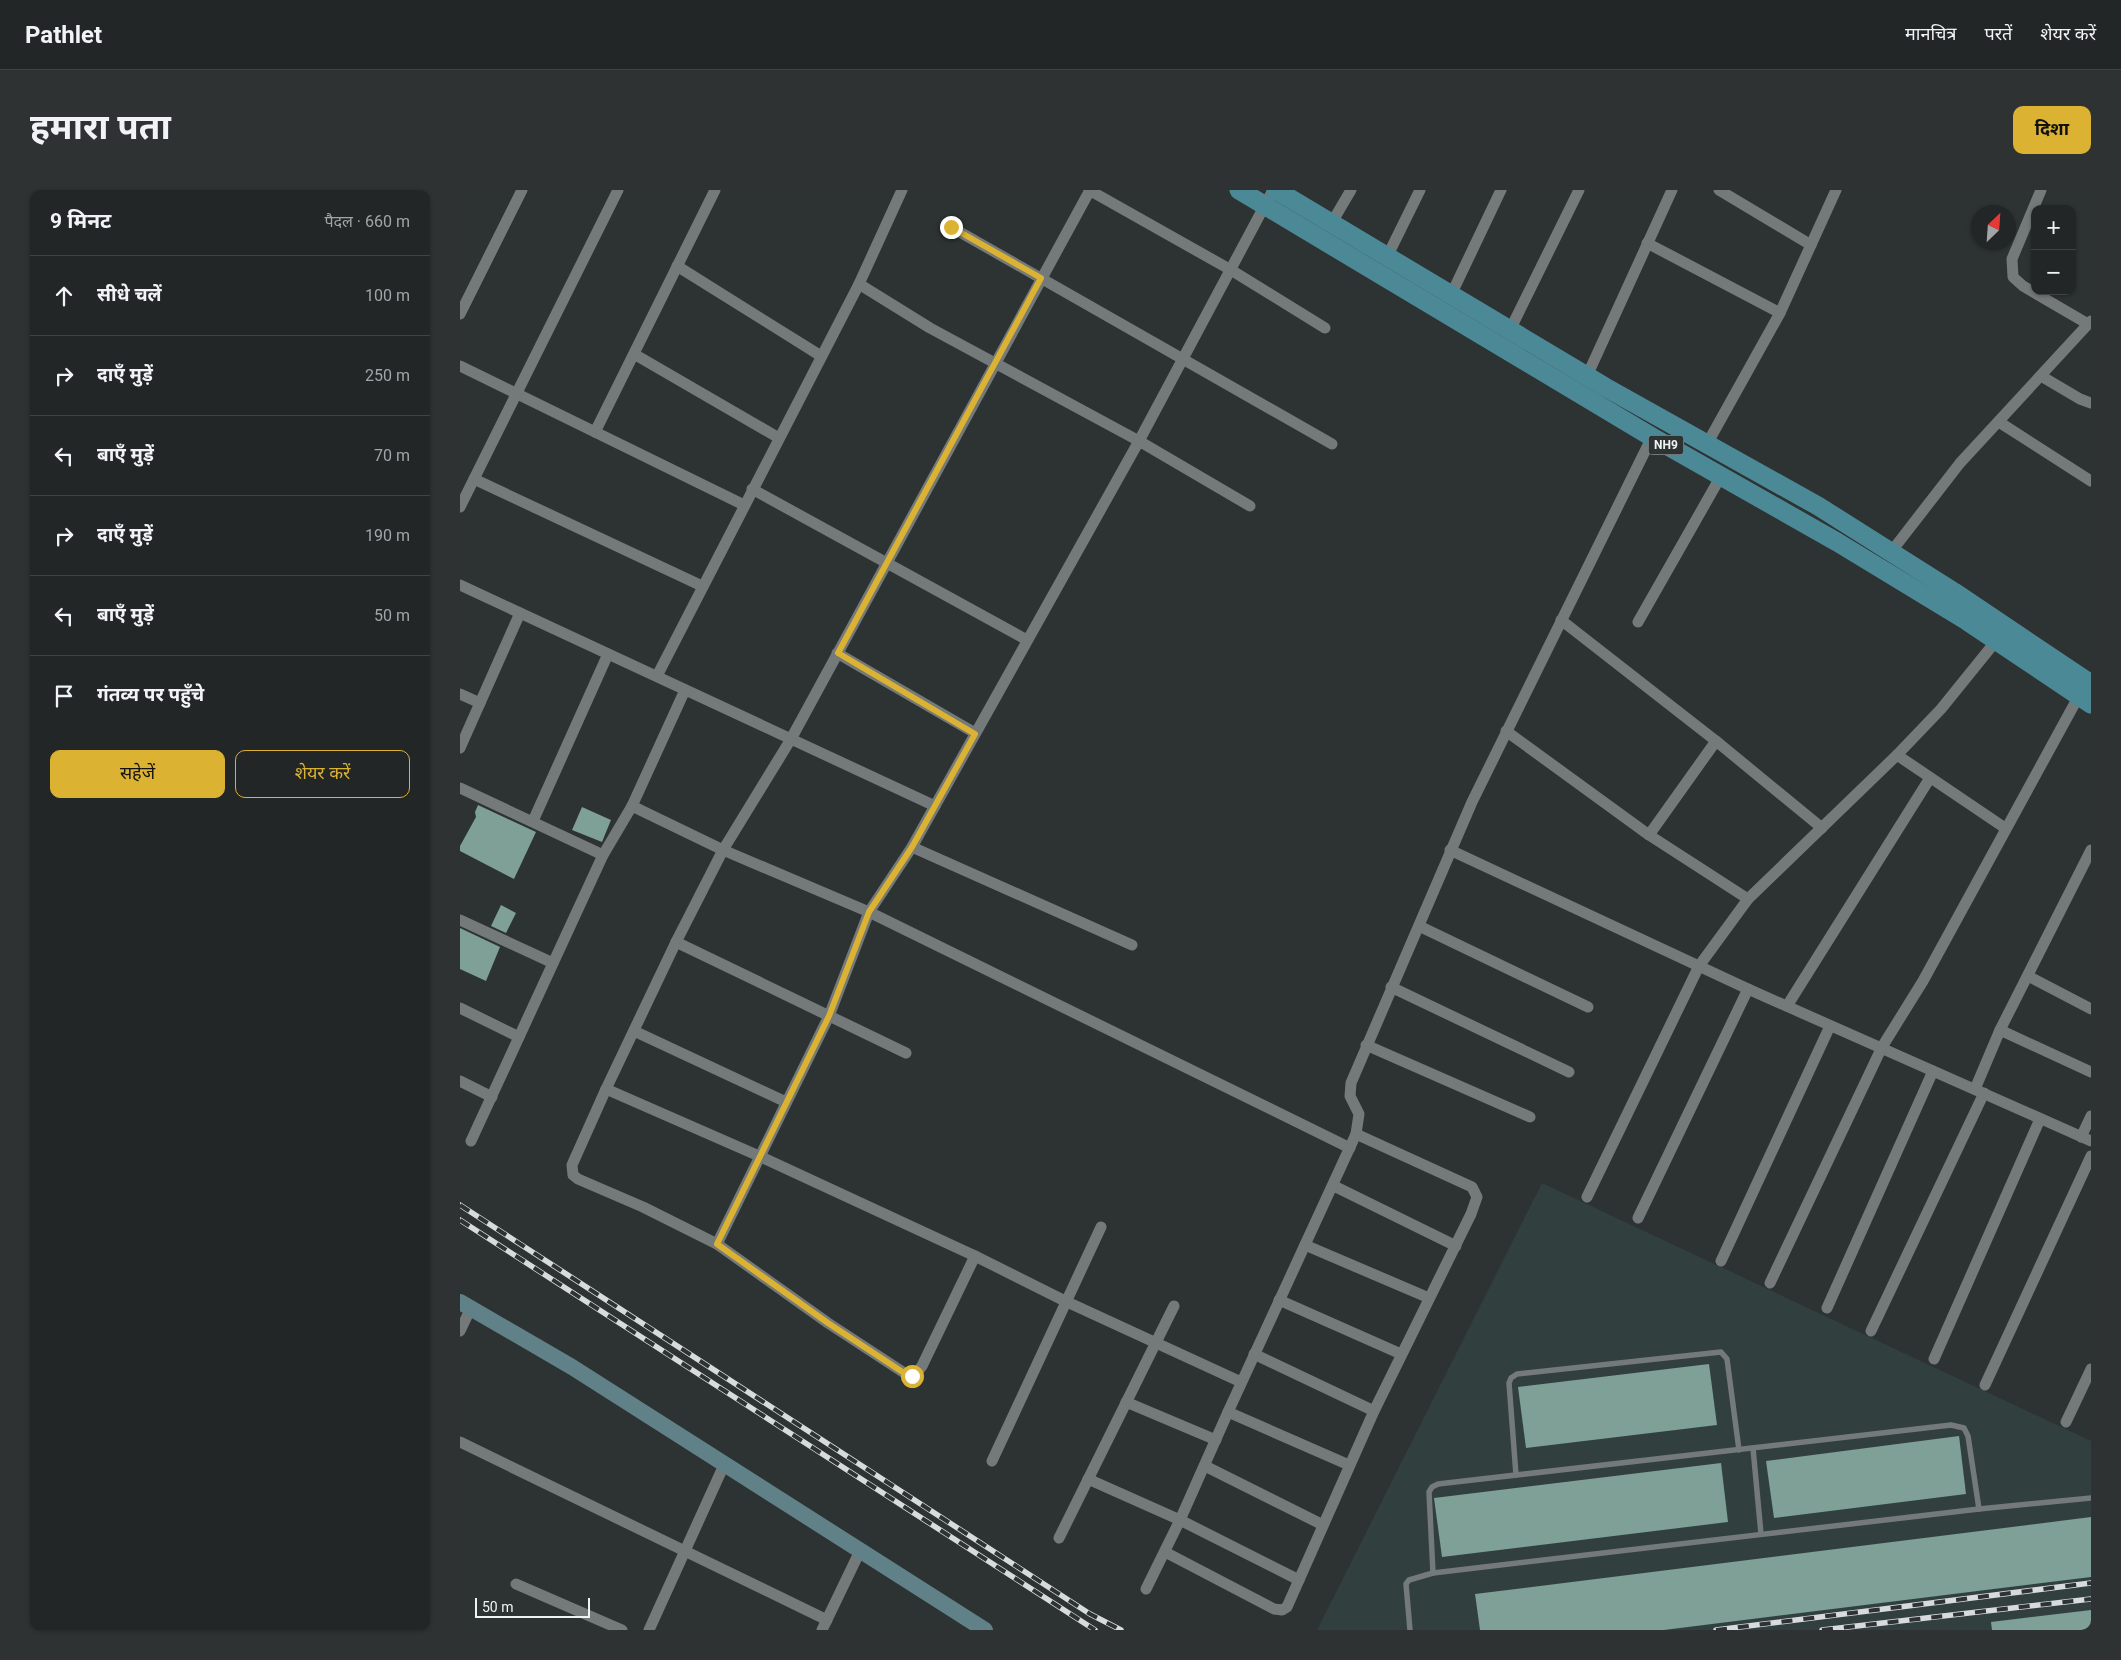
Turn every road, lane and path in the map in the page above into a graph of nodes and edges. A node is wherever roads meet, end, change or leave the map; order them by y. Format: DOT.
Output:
graph roads {
  1 [pos="522,190"];
  2 [pos="618,190"];
  3 [pos="715,190"];
  4 [pos="902,190"];
  5 [pos="1090,190"];
  6 [pos="1239,190"];
  7 [pos="1351,190"];
  8 [pos="1420,190"];
  9 [pos="1501,190"];
  10 [pos="1579,190"];
  11 [pos="1672,190"];
  12 [pos="1718,190"];
  13 [pos="1836,190"];
  14 [pos="2041,190"];
  15 [pos="1271,195"];
  16 [pos="1332,224"];
  17 [pos="951,227"];
  18 [pos="1647,243"];
  19 [pos="1811,245"];
  20 [pos="1387,257"];
  21 [pos="677,266"];
  22 [pos="1231,270"];
  23 [pos="1041,278"];
  24 [pos="859,284"];
  25 [pos="1451,295"];
  26 [pos="1780,313"];
  27 [pos="460,314"];
  28 [pos="2089,322"];
  29 [pos="1324,328"];
  30 [pos="1510,330"];
  31 [pos="634,354"];
  32 [pos="821,356"];
  33 [pos="1184,359"];
  34 [pos="996,364"];
  35 [pos="460,366"];
  36 [pos="1587,376"];
  37 [pos="2040,376"];
  38 [pos="517,394"];
  39 [pos="2091,403"];
  40 [pos="1999,422"];
  41 [pos="595,432"];
  42 [pos="1652,437"];
  43 [pos="779,438"];
  44 [pos="1139,441"];
  45 [pos="1332,444"];
  46 [pos="1707,444"];
  47 [pos="1721,476"];
  48 [pos="474,480"];
  49 [pos="2091,482"];
  50 [pos="752,489"];
  51 [pos="744,505"];
  52 [pos="1250,506"];
  53 [pos="460,507"];
  54 [pos="1891,552"];
  55 [pos="886,562"];
  56 [pos="460,585"];
  57 [pos="702,586"];
  58 [pos="520,613"];
  59 [pos="1561,620"];
  60 [pos="1638,622"];
  61 [pos="1027,640"];
  62 [pos="1996,641"];
  63 [pos="838,653"];
  64 [pos="608,654"];
  65 [pos="657,676"];
  66 [pos="685,690"];
  67 [pos="2087,691"];
  68 [pos="460,694"];
  69 [pos="480,704"];
  70 [pos="1506,731"];
  71 [pos="975,734"];
  72 [pos="791,739"];
  73 [pos="1716,741"];
  74 [pos="460,748"];
  75 [pos="1897,755"];
  76 [pos="1930,778"];
  77 [pos="460,788"];
  78 [pos="632,806"];
  79 [pos="935,806"];
  80 [pos="533,821"];
  81 [pos="1822,828"];
  82 [pos="2005,828"];
  83 [pos="1649,835"];
  84 [pos="912,847"];
  85 [pos="723,850"];
  86 [pos="1450,850"];
  87 [pos="2091,850"];
  88 [pos="603,855"];
  89 [pos="1748,899"];
  90 [pos="869,912"];
  91 [pos="460,920"];
  92 [pos="1419,926"];
  93 [pos="676,942"];
  94 [pos="1132,946"];
  95 [pos="553,963"];
  96 [pos="1699,966"];
  97 [pos="2028,976"];
  98 [pos="1391,987"];
  99 [pos="1748,989"];
  100 [pos="1787,1006"];
  101 [pos="1588,1007"];
  102 [pos="460,1008"];
  103 [pos="2091,1009"];
  104 [pos="829,1016"];
  105 [pos="1830,1026"];
  106 [pos="2000,1030"];
  107 [pos="634,1031"];
  108 [pos="520,1037"];
  109 [pos="1366,1045"];
  110 [pos="1882,1047"];
  111 [pos="906,1053"];
  112 [pos="1933,1071"];
  113 [pos="1569,1072"];
  114 [pos="2091,1072"];
  115 [pos="460,1081"];
  116 [pos="606,1089"];
  117 [pos="1979,1091"];
  118 [pos="492,1097"];
  119 [pos="786,1102"];
  120 [pos="2091,1116"];
  121 [pos="1530,1117"];
  122 [pos="2040,1119"];
  123 [pos="1356,1134"];
  124 [pos="2086,1139"];
  125 [pos="471,1141"];
  126 [pos="1350,1148"];
  127 [pos="759,1156"];
  128 [pos="2091,1156"];
  129 [pos="1334,1186"];
  130 [pos="1587,1197"];
  131 [pos="1638,1218"];
  132 [pos="1101,1227"];
  133 [pos="717,1244"];
  134 [pos="1305,1245"];
  135 [pos="1456,1246"];
  136 [pos="975,1256"];
  137 [pos="1721,1261"];
  138 [pos="1770,1283"];
  139 [pos="1429,1298"];
  140 [pos="1279,1300"];
  141 [pos="1065,1301"];
  142 [pos="466,1305"];
  143 [pos="1174,1306"];
  144 [pos="1827,1308"];
  145 [pos="460,1331"];
  146 [pos="1870,1331"];
  147 [pos="1156,1342"];
  148 [pos="1254,1354"];
  149 [pos="1402,1354"];
  150 [pos="1934,1359"];
  151 [pos="2090,1376"];
  152 [pos="1242,1382"];
  153 [pos="1985,1385"];
  154 [pos="1126,1402"];
  155 [pos="1374,1411"];
  156 [pos="1228,1412"];
  157 [pos="2066,1422"];
  158 [pos="1216,1440"];
  159 [pos="460,1442"];
  160 [pos="1753,1448"];
  161 [pos="1739,1450"];
  162 [pos="992,1461"];
  163 [pos="724,1465"];
  164 [pos="1349,1465"];
  165 [pos="1205,1466"];
  166 [pos="1516,1475"];
  167 [pos="1088,1479"];
  168 [pos="2091,1498"];
  169 [pos="1979,1509"];
  170 [pos="1180,1520"];
  171 [pos="1323,1525"];
  172 [pos="1761,1534"];
  173 [pos="1059,1538"];
  174 [pos="685,1551"];
  175 [pos="860,1551"];
  176 [pos="1165,1552"];
  177 [pos="1433,1573"];
  178 [pos="1299,1580"];
  179 [pos="516,1584"];
  180 [pos="1146,1589"];
  181 [pos="825,1625"];
  182 [pos="622,1630"];
  183 [pos="649,1630"];
  184 [pos="985,1630"];
  185 [pos="1410,1630"];
  1 -- 27 [label="street"];
  2 -- 38 [label="street"];
  3 -- 21 [label="street"];
  4 -- 24 [label="street"];
  5 -- 22 [label="street"];
  5 -- 23 [label="street"];
  6 -- 15 [label="main road, NH9"];
  7 -- 16 [label="street"];
  8 -- 20 [label="street"];
  9 -- 25 [label="street"];
  10 -- 30 [label="street"];
  11 -- 18 [label="street"];
  12 -- 19 [label="street"];
  13 -- 19 [label="street"];
  14 -- 28 [label="street"];
  15 -- 16 [label="main road, NH9"];
  15 -- 22 [label="street"];
  15 -- 42 [label="main road, NH9"];
  16 -- 20 [label="main road, NH9"];
  17 -- 23 [label="street"];
  18 -- 26 [label="street"];
  18 -- 36 [label="street"];
  19 -- 26 [label="street"];
  20 -- 25 [label="main road, NH9"];
  21 -- 31 [label="street"];
  21 -- 32 [label="street"];
  22 -- 29 [label="street"];
  22 -- 33 [label="street"];
  23 -- 33 [label="street"];
  23 -- 34 [label="street"];
  24 -- 32 [label="street"];
  24 -- 34 [label="street"];
  25 -- 30 [label="main road, NH9"];
  26 -- 46 [label="street"];
  28 -- 37 [label="street"];
  30 -- 36 [label="main road, NH9"];
  31 -- 41 [label="street"];
  31 -- 43 [label="street"];
  32 -- 43 [label="street"];
  33 -- 44 [label="street"];
  33 -- 45 [label="street"];
  34 -- 44 [label="street"];
  34 -- 55 [label="street"];
  35 -- 38 [label="street"];
  36 -- 46 [label="main road, NH9"];
  37 -- 39 [label="street"];
  37 -- 40 [label="street"];
  38 -- 41 [label="street"];
  38 -- 48 [label="street"];
  40 -- 49 [label="street"];
  40 -- 54 [label="street"];
  41 -- 51 [label="street"];
  42 -- 47 [label="main road, NH9"];
  42 -- 59 [label="street"];
  43 -- 50 [label="street"];
  44 -- 52 [label="street"];
  44 -- 61 [label="street"];
  46 -- 54 [label="main road, NH9"];
  47 -- 60 [label="street"];
  47 -- 62 [label="main road, NH9"];
  48 -- 53 [label="street"];
  48 -- 57 [label="street"];
  50 -- 51 [label="street"];
  50 -- 55 [label="street"];
  51 -- 57 [label="street"];
  54 -- 67 [label="main road, NH9"];
  55 -- 61 [label="street"];
  55 -- 63 [label="street"];
  56 -- 58 [label="street"];
  57 -- 65 [label="street"];
  58 -- 64 [label="street"];
  58 -- 69 [label="street"];
  59 -- 70 [label="street"];
  59 -- 73 [label="street"];
  61 -- 71 [label="street"];
  62 -- 67 [label="main road, NH9"];
  62 -- 75 [label="street"];
  63 -- 71 [label="street"];
  63 -- 72 [label="street"];
  64 -- 65 [label="street"];
  64 -- 80 [label="street"];
  65 -- 66 [label="street"];
  66 -- 72 [label="street"];
  66 -- 78 [label="street"];
  67 -- 82 [label="street"];
  68 -- 69 [label="street"];
  69 -- 74 [label="street"];
  70 -- 83 [label="street"];
  70 -- 86 [label="street"];
  71 -- 79 [label="street"];
  72 -- 79 [label="street"];
  72 -- 85 [label="street"];
  73 -- 81 [label="street"];
  73 -- 83 [label="street"];
  75 -- 76 [label="street"];
  75 -- 81 [label="street"];
  76 -- 82 [label="street"];
  76 -- 100 [label="street"];
  77 -- 80 [label="street"];
  78 -- 85 [label="street"];
  78 -- 88 [label="street"];
  79 -- 84 [label="street"];
  80 -- 88 [label="street"];
  81 -- 89 [label="street"];
  82 -- 110 [label="street"];
  83 -- 89 [label="street"];
  84 -- 90 [label="street"];
  84 -- 94 [label="street"];
  85 -- 90 [label="street"];
  85 -- 93 [label="street"];
  86 -- 92 [label="street"];
  86 -- 96 [label="street"];
  87 -- 97 [label="street"];
  88 -- 95 [label="street"];
  89 -- 96 [label="street"];
  90 -- 104 [label="street"];
  90 -- 126 [label="street"];
  91 -- 95 [label="street"];
  92 -- 98 [label="street"];
  92 -- 101 [label="street"];
  93 -- 104 [label="street"];
  93 -- 107 [label="street"];
  95 -- 108 [label="street"];
  96 -- 99 [label="street"];
  96 -- 130 [label="street"];
  97 -- 103 [label="street"];
  97 -- 106 [label="street"];
  98 -- 109 [label="street"];
  98 -- 113 [label="street"];
  99 -- 100 [label="street"];
  99 -- 131 [label="street"];
  100 -- 105 [label="street"];
  102 -- 108 [label="street"];
  104 -- 111 [label="street"];
  104 -- 119 [label="street"];
  105 -- 110 [label="street"];
  105 -- 137 [label="street"];
  106 -- 114 [label="street"];
  106 -- 117 [label="street"];
  107 -- 116 [label="street"];
  107 -- 119 [label="street"];
  108 -- 118 [label="street"];
  109 -- 121 [label="street"];
  109 -- 123 [label="street"];
  110 -- 112 [label="street"];
  110 -- 138 [label="street"];
  112 -- 117 [label="street"];
  112 -- 144 [label="street"];
  115 -- 118 [label="street"];
  116 -- 127 [label="street"];
  116 -- 133 [label="street"];
  117 -- 122 [label="street"];
  117 -- 146 [label="street"];
  118 -- 125 [label="street"];
  119 -- 127 [label="street"];
  120 -- 124 [label="street"];
  122 -- 124 [label="street"];
  122 -- 150 [label="street"];
  123 -- 126 [label="street"];
  123 -- 135 [label="street"];
  126 -- 129 [label="street"];
  127 -- 133 [label="street"];
  127 -- 136 [label="street"];
  128 -- 153 [label="street"];
  129 -- 134 [label="street"];
  129 -- 135 [label="street"];
  132 -- 141 [label="street"];
  133 -- 136 [label="street"];
  134 -- 139 [label="street"];
  134 -- 140 [label="street"];
  135 -- 139 [label="street"];
  136 -- 141 [label="street"];
  139 -- 149 [label="street"];
  140 -- 148 [label="street"];
  140 -- 149 [label="street"];
  141 -- 147 [label="street"];
  141 -- 162 [label="street"];
  142 -- 145 [label="street"];
  142 -- 163 [label="street"];
  143 -- 147 [label="street"];
  147 -- 152 [label="street"];
  147 -- 154 [label="street"];
  148 -- 152 [label="street"];
  148 -- 155 [label="street"];
  149 -- 155 [label="street"];
  151 -- 157 [label="street"];
  152 -- 156 [label="street"];
  154 -- 158 [label="street"];
  154 -- 167 [label="street"];
  155 -- 164 [label="street"];
  156 -- 158 [label="street"];
  156 -- 164 [label="street"];
  158 -- 165 [label="street"];
  159 -- 174 [label="street"];
  160 -- 161 [label="lane"];
  160 -- 169 [label="lane"];
  160 -- 172 [label="lane"];
  161 -- 166 [label="lane"];
  161 -- 166 [label="lane"];
  163 -- 174 [label="street"];
  163 -- 175 [label="street"];
  164 -- 171 [label="street"];
  165 -- 170 [label="street"];
  165 -- 171 [label="street"];
  166 -- 177 [label="lane"];
  167 -- 170 [label="street"];
  167 -- 173 [label="street"];
  168 -- 169 [label="lane"];
  169 -- 172 [label="lane"];
  170 -- 176 [label="street"];
  170 -- 178 [label="street"];
  171 -- 178 [label="street"];
  172 -- 177 [label="lane"];
  174 -- 181 [label="street"];
  174 -- 183 [label="street"];
  175 -- 181 [label="street"];
  175 -- 184 [label="street"];
  176 -- 178 [label="street"];
  176 -- 180 [label="street"];
  177 -- 185 [label="lane"];
  179 -- 182 [label="street"];
}
